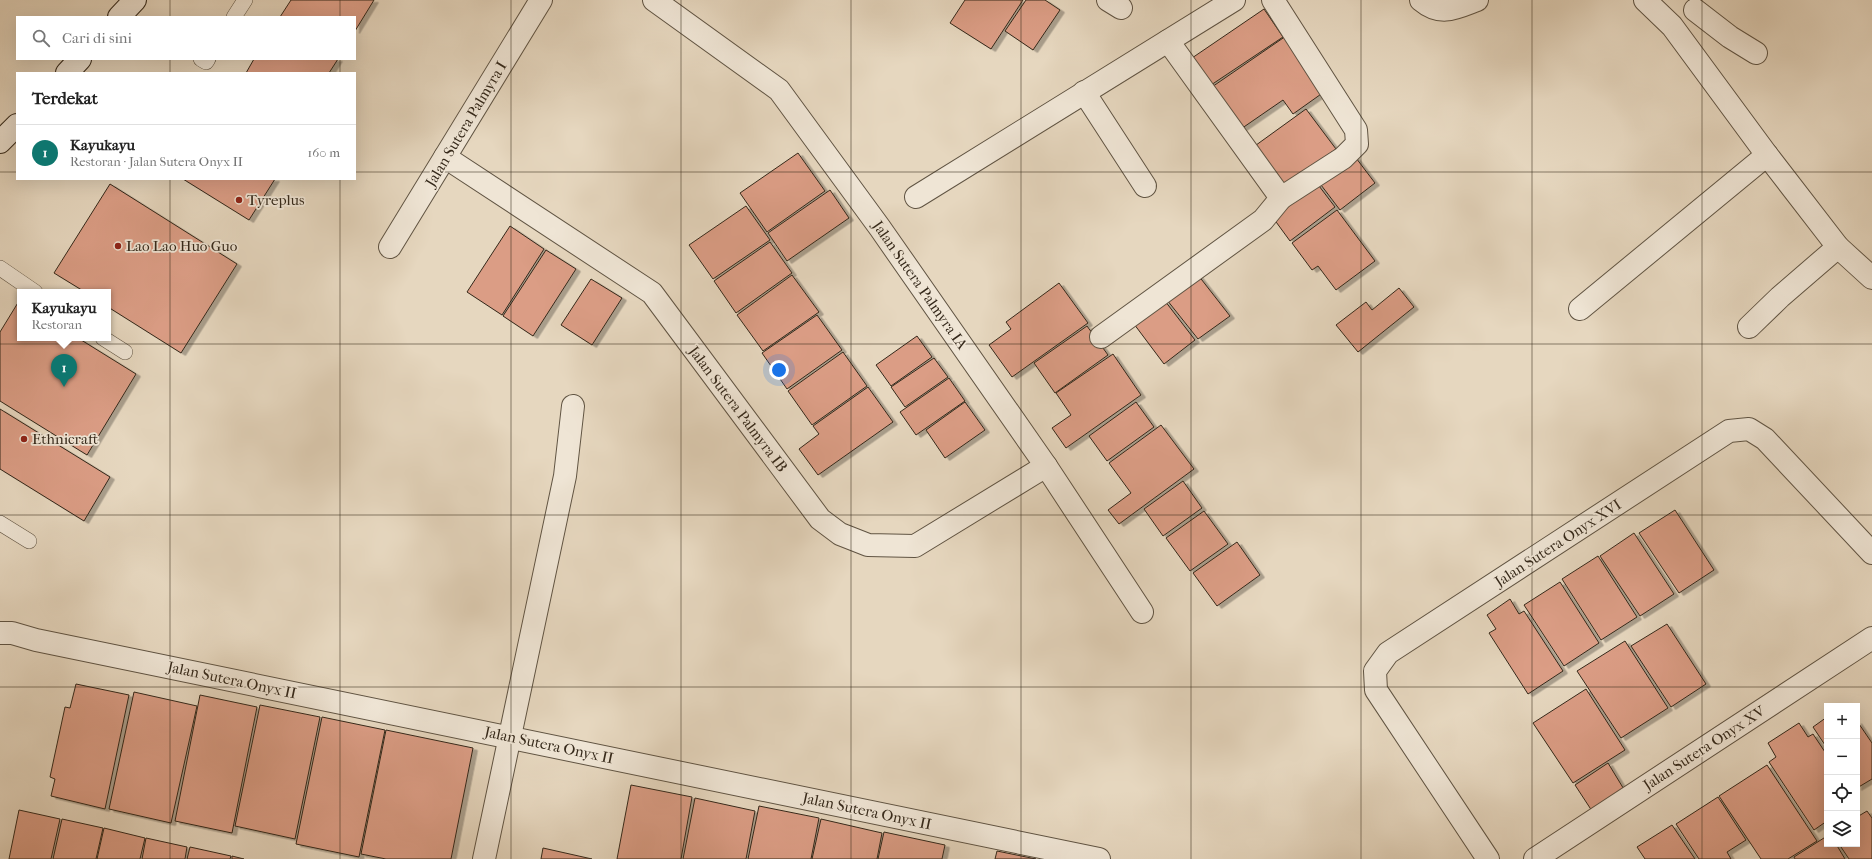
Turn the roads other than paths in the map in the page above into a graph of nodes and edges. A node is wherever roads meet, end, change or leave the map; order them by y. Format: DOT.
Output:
graph roads {
  1 [pos="245,0"];
  2 [pos="541,0"];
  3 [pos="654,0"];
  4 [pos="1234,0"];
  5 [pos="1273,0"];
  6 [pos="1421,0"];
  7 [pos="1477,0"];
  8 [pos="1645,0"];
  9 [pos="1701,5"];
  10 [pos="235,16"];
  11 [pos="1672,26"];
  12 [pos="1168,41"];
  13 [pos="1756,53"];
  14 [pos="79,60"];
  15 [pos="68,72"];
  16 [pos="1084,92"];
  17 [pos="16,126"];
  18 [pos="0,142"];
  19 [pos="1767,155"];
  20 [pos="445,157"];
  21 [pos="1145,186"];
  22 [pos="916,197"];
  23 [pos="1280,198"];
  24 [pos="390,247"];
  25 [pos="1838,247"];
  26 [pos="0,268"];
  27 [pos="1872,278"];
  28 [pos="31,289"];
  29 [pos="1580,309"];
  30 [pos="1749,327"];
  31 [pos="1101,337"];
  32 [pos="108,341"];
  33 [pos="125,352"];
  34 [pos="573,406"];
  35 [pos="1046,466"];
  36 [pos="0,523"];
  37 [pos="29,541"];
  38 [pos="1872,553"];
  39 [pos="1142,612"];
  40 [pos="0,633"];
  41 [pos="1872,638"];
  42 [pos="510,737"];
  43 [pos="484,859"];
  44 [pos="1099,859"];
  45 [pos="1488,859"];
  46 [pos="1535,859"];
  1 -- 10 [label="lane"];
  2 -- 20 [label="street, Jalan Sutera Palmyra I"];
  3 -- 35 [label="street, Jalan Sutera Palmyra IA"];
  4 -- 12 [label="street"];
  5 -- 23 [label="street"];
  6 -- 7 [label="street"];
  8 -- 11 [label="street"];
  9 -- 11 [label="street"];
  9 -- 13 [label="street"];
  11 -- 19 [label="street"];
  12 -- 16 [label="street"];
  12 -- 23 [label="street"];
  14 -- 15 [label="street"];
  16 -- 21 [label="street"];
  16 -- 22 [label="street"];
  17 -- 18 [label="street"];
  19 -- 25 [label="street"];
  19 -- 29 [label="street"];
  20 -- 24 [label="street, Jalan Sutera Palmyra I"];
  20 -- 35 [label="street, Jalan Sutera Palmyra IB"];
  23 -- 31 [label="street"];
  25 -- 27 [label="street"];
  25 -- 30 [label="street"];
  26 -- 28 [label="lane"];
  32 -- 33 [label="lane"];
  34 -- 42 [label="street"];
  35 -- 39 [label="street, Jalan Sutera Palmyra IA"];
  36 -- 37 [label="lane"];
  38 -- 45 [label="street, Jalan Sutera Onyx XVI"];
  40 -- 42 [label="street, Jalan Sutera Onyx II"];
  41 -- 46 [label="street, Jalan Sutera Onyx XV"];
  42 -- 43 [label="street"];
  42 -- 44 [label="street, Jalan Sutera Onyx II"];
}
